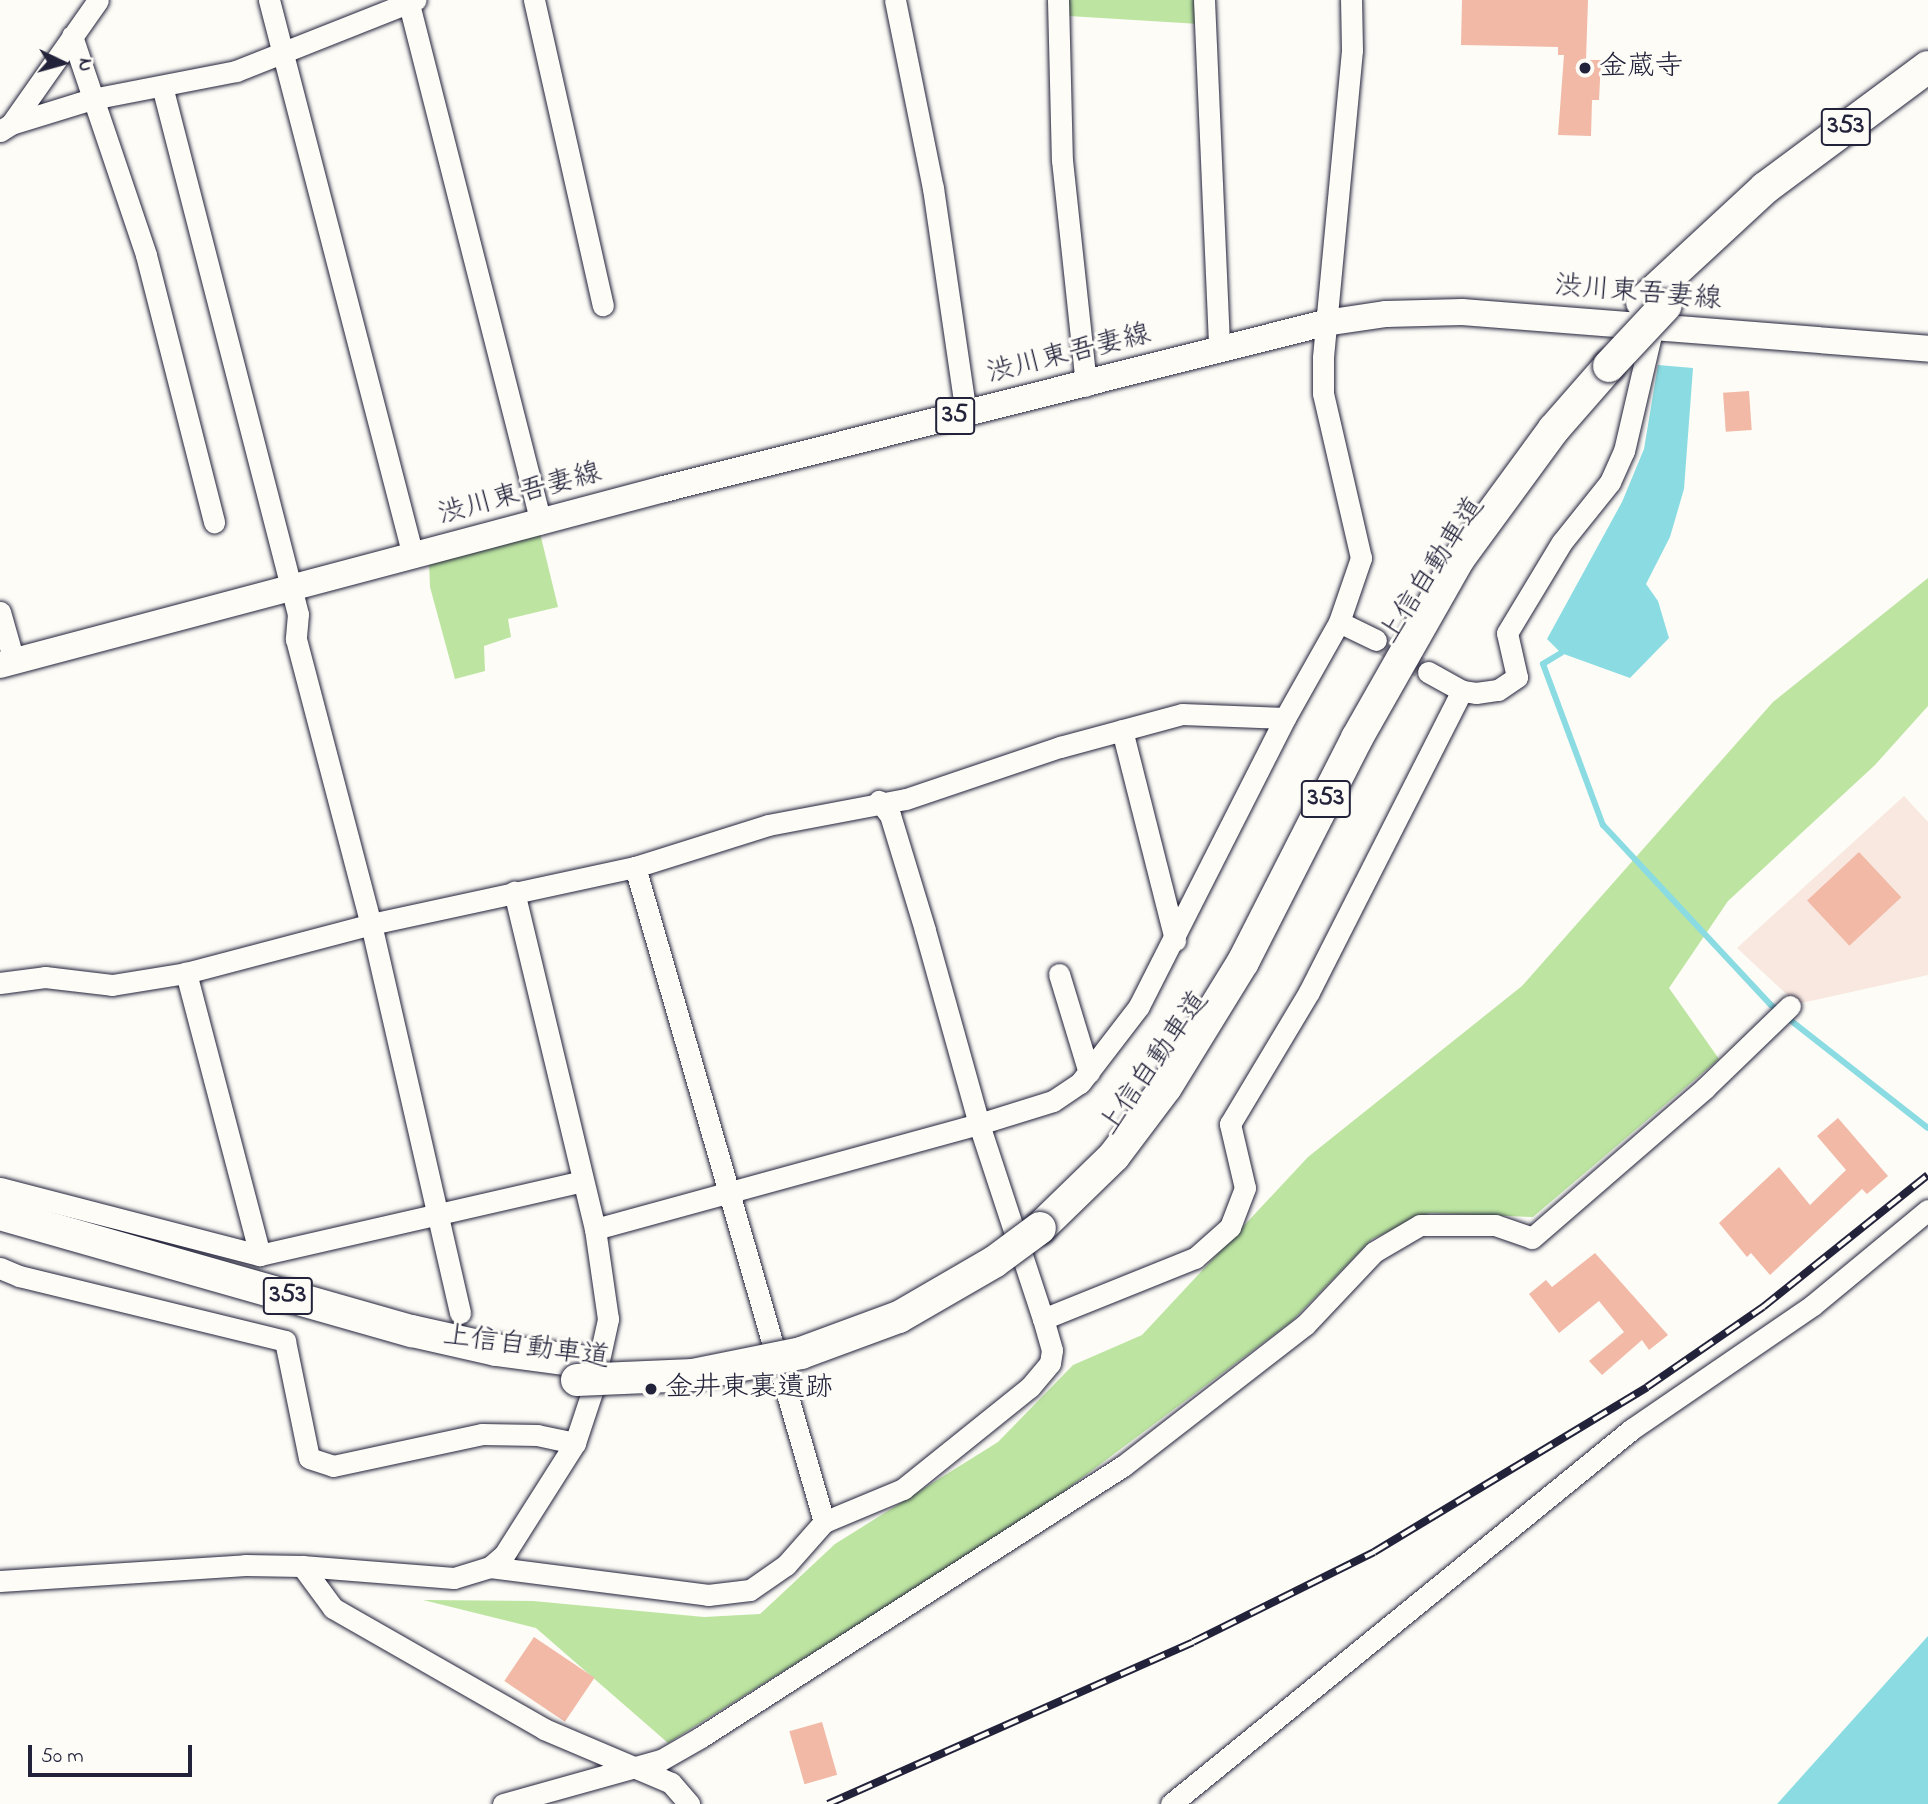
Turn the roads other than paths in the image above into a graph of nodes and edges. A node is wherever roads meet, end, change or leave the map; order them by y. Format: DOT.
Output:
graph roads {
  1 [pos="98,0"];
  2 [pos="269,0"];
  3 [pos="534,0"];
  4 [pos="895,0"];
  5 [pos="1058,0"];
  6 [pos="1205,0"];
  7 [pos="1351,0"];
  8 [pos="411,1"];
  9 [pos="72,36"];
  10 [pos="285,54"];
  11 [pos="1928,67"];
  12 [pos="162,86"];
  13 [pos="1928,87"];
  14 [pos="92,100"];
  15 [pos="5,128"];
  16 [pos="1772,195"];
  17 [pos="603,305"];
  18 [pos="1325,323"];
  19 [pos="1653,326"];
  20 [pos="1219,349"];
  21 [pos="1928,349"];
  22 [pos="1086,386"];
  23 [pos="966,413"];
  24 [pos="214,522"];
  25 [pos="541,523"];
  26 [pos="413,556"];
  27 [pos="292,588"];
  28 [pos="0,612"];
  29 [pos="1339,622"];
  30 [pos="1376,640"];
  31 [pos="7,663"];
  32 [pos="1428,672"];
  33 [pos="1462,691"];
  34 [pos="1285,718"];
  35 [pos="1122,730"];
  36 [pos="879,801"];
  37 [pos="635,867"];
  38 [pos="513,892"];
  39 [pos="371,924"];
  40 [pos="1175,940"];
  41 [pos="186,973"];
  42 [pos="1059,974"];
  43 [pos="0,982"];
  44 [pos="1790,1006"];
  45 [pos="1089,1073"];
  46 [pos="979,1124"];
  47 [pos="583,1181"];
  48 [pos="0,1188"];
  49 [pos="730,1192"];
  50 [pos="1928,1210"];
  51 [pos="434,1213"];
  52 [pos="0,1214"];
  53 [pos="595,1229"];
  54 [pos="0,1234"];
  55 [pos="260,1255"];
  56 [pos="0,1268"];
  57 [pos="460,1313"];
  58 [pos="1043,1319"];
  59 [pos="579,1371"];
  60 [pos="575,1443"];
  61 [pos="824,1522"];
  62 [pos="302,1566"];
  63 [pos="490,1567"];
  64 [pos="0,1581"];
  65 [pos="640,1767"];
  66 [pos="503,1804"];
  67 [pos="689,1804"];
  68 [pos="1171,1804"];
  1 -- 9 [label="street"];
  2 -- 10 [label="street"];
  3 -- 17 [label="street"];
  4 -- 23 [label="street"];
  5 -- 22 [label="street"];
  6 -- 20 [label="street"];
  7 -- 18 [label="street"];
  8 -- 10 [label="street"];
  8 -- 25 [label="street"];
  9 -- 14 [label="street"];
  9 -- 15 [label="street"];
  10 -- 12 [label="street"];
  10 -- 26 [label="street"];
  11 -- 16 [label="highway, 上信自動車道 / 353"];
  12 -- 14 [label="street"];
  12 -- 27 [label="street"];
  13 -- 16 [label="highway, 上信自動車道 / 353"];
  14 -- 15 [label="street"];
  14 -- 24 [label="street"];
  16 -- 59 [label="highway, 上信自動車道 / 353, bridge"];
  18 -- 19 [label="main road, 渋川東吾妻線 / 35"];
  18 -- 20 [label="main road, 渋川東吾妻線 / 35"];
  18 -- 29 [label="street"];
  19 -- 21 [label="main road, 渋川東吾妻線 / 35"];
  19 -- 33 [label="street"];
  20 -- 22 [label="main road, 渋川東吾妻線 / 35"];
  22 -- 23 [label="main road, 渋川東吾妻線 / 35"];
  23 -- 25 [label="main road, 渋川東吾妻線 / 35"];
  25 -- 26 [label="main road, 渋川東吾妻線 / 35"];
  26 -- 27 [label="main road, 渋川東吾妻線 / 35"];
  27 -- 31 [label="main road, 渋川東吾妻線 / 35"];
  27 -- 39 [label="street"];
  28 -- 31 [label="street"];
  29 -- 30 [label="street"];
  29 -- 34 [label="street"];
  32 -- 33 [label="street"];
  33 -- 58 [label="street"];
  34 -- 35 [label="street"];
  34 -- 40 [label="street"];
  35 -- 36 [label="street"];
  35 -- 40 [label="street"];
  36 -- 37 [label="street"];
  36 -- 46 [label="street"];
  37 -- 38 [label="street"];
  37 -- 49 [label="street"];
  38 -- 39 [label="street"];
  38 -- 47 [label="street"];
  39 -- 41 [label="street"];
  39 -- 51 [label="street"];
  40 -- 45 [label="street"];
  41 -- 43 [label="street"];
  41 -- 55 [label="street"];
  42 -- 45 [label="street"];
  44 -- 65 [label="street"];
  45 -- 46 [label="street"];
  46 -- 49 [label="street"];
  46 -- 58 [label="street"];
  47 -- 51 [label="street"];
  47 -- 53 [label="street"];
  48 -- 55 [label="street"];
  49 -- 53 [label="street"];
  49 -- 61 [label="street"];
  50 -- 68 [label="street"];
  51 -- 55 [label="street"];
  51 -- 57 [label="street"];
  52 -- 59 [label="highway, 上信自動車道 / 353"];
  53 -- 60 [label="street"];
  54 -- 59 [label="highway, 上信自動車道 / 353"];
  56 -- 60 [label="street"];
  58 -- 61 [label="street"];
  60 -- 63 [label="street"];
  61 -- 63 [label="street"];
  62 -- 63 [label="street"];
  62 -- 64 [label="street"];
  62 -- 65 [label="street"];
  65 -- 66 [label="street"];
  65 -- 67 [label="street"];
}
